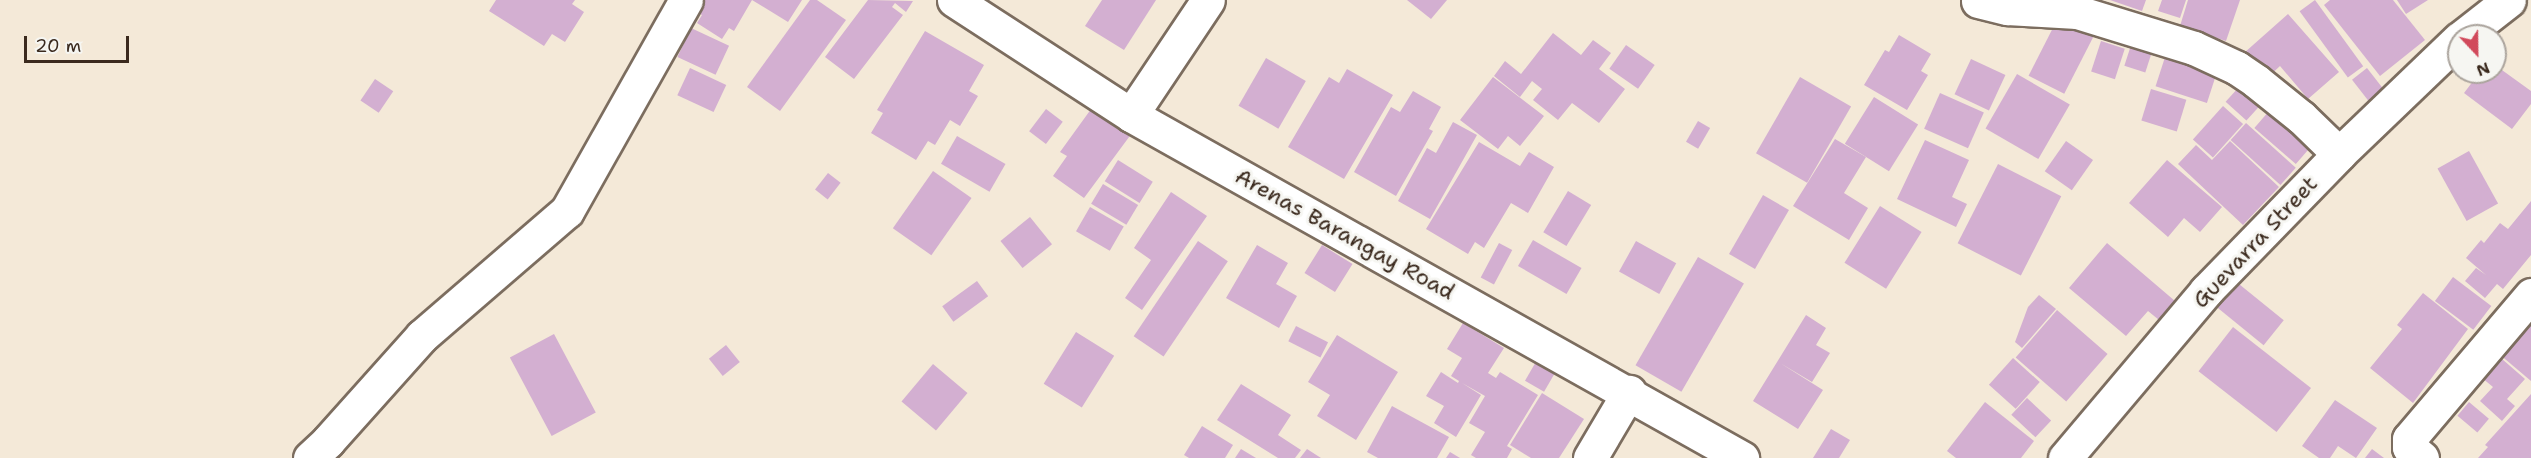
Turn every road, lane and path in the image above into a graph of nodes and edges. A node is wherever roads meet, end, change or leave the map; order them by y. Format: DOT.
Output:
graph roads {
  1 [pos="686,0"];
  2 [pos="954,0"];
  3 [pos="1208,0"];
  4 [pos="2509,0"];
  5 [pos="1978,1"];
  6 [pos="2478,24"];
  7 [pos="2447,50"];
  8 [pos="1131,115"];
  9 [pos="2339,154"];
  10 [pos="2531,295"];
  11 [pos="1629,392"];
  12 [pos="310,458"];
  13 [pos="1590,458"];
  14 [pos="1742,458"];
  15 [pos="2064,458"];
  16 [pos="2422,458"];
  1 -- 12 [label="street"];
  2 -- 8 [label="street, Arenas Barangay Road"];
  3 -- 8 [label="street"];
  4 -- 6 [label="street"];
  5 -- 9 [label="street"];
  7 -- 9 [label="street, Guevarra Street"];
  8 -- 11 [label="street, Arenas Barangay Road"];
  9 -- 15 [label="street, Guevarra Street"];
  10 -- 16 [label="street"];
  11 -- 13 [label="street"];
  11 -- 14 [label="street, Arenas Barangay Road"];
}
